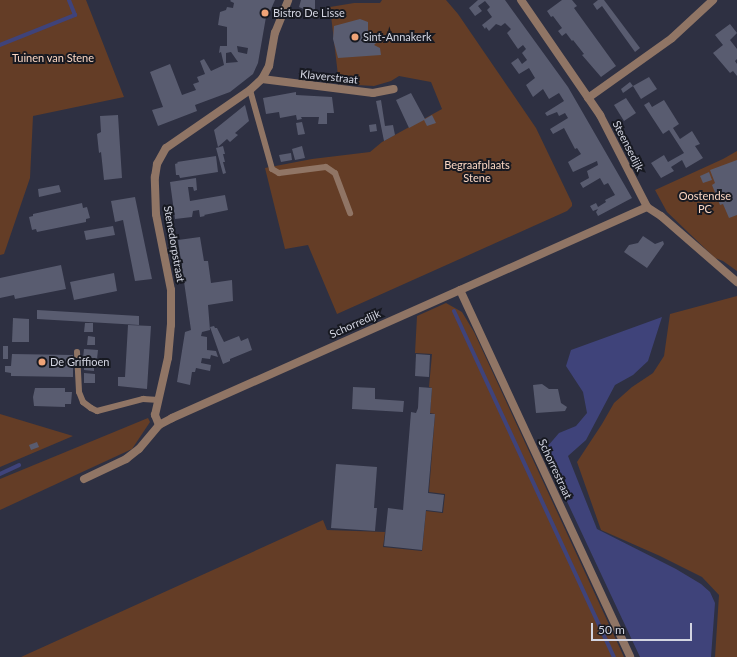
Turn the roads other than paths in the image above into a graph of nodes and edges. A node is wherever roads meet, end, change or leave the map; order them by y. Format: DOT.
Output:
graph roads {
  1 [pos="288,0"];
  2 [pos="521,0"];
  3 [pos="713,0"];
  4 [pos="262,79"];
  5 [pos="394,89"];
  6 [pos="250,90"];
  7 [pos="588,98"];
  8 [pos="647,207"];
  9 [pos="350,213"];
  10 [pos="737,282"];
  11 [pos="460,290"];
  12 [pos="77,352"];
  13 [pos="159,400"];
  14 [pos="159,425"];
  15 [pos="84,479"];
  16 [pos="630,657"];
  1 -- 4 [label="street, Stenedorpstraat"];
  2 -- 7 [label="street, Steensedijk"];
  3 -- 7 [label="street"];
  4 -- 5 [label="street, Klaverstraat"];
  4 -- 6 [label="street, Stenedorpstraat"];
  6 -- 9 [label="lane"];
  6 -- 13 [label="street, Stenedorpstraat"];
  7 -- 8 [label="street, Steensedijk"];
  8 -- 10 [label="street, Steensedijk"];
  8 -- 11 [label="street, Schorredijk"];
  11 -- 14 [label="street, Schorredijk"];
  11 -- 16 [label="street, Schorrestraat"];
  12 -- 13 [label="lane"];
  13 -- 14 [label="street, Stenedorpstraat"];
  14 -- 15 [label="street, Schorredijk"];
}
